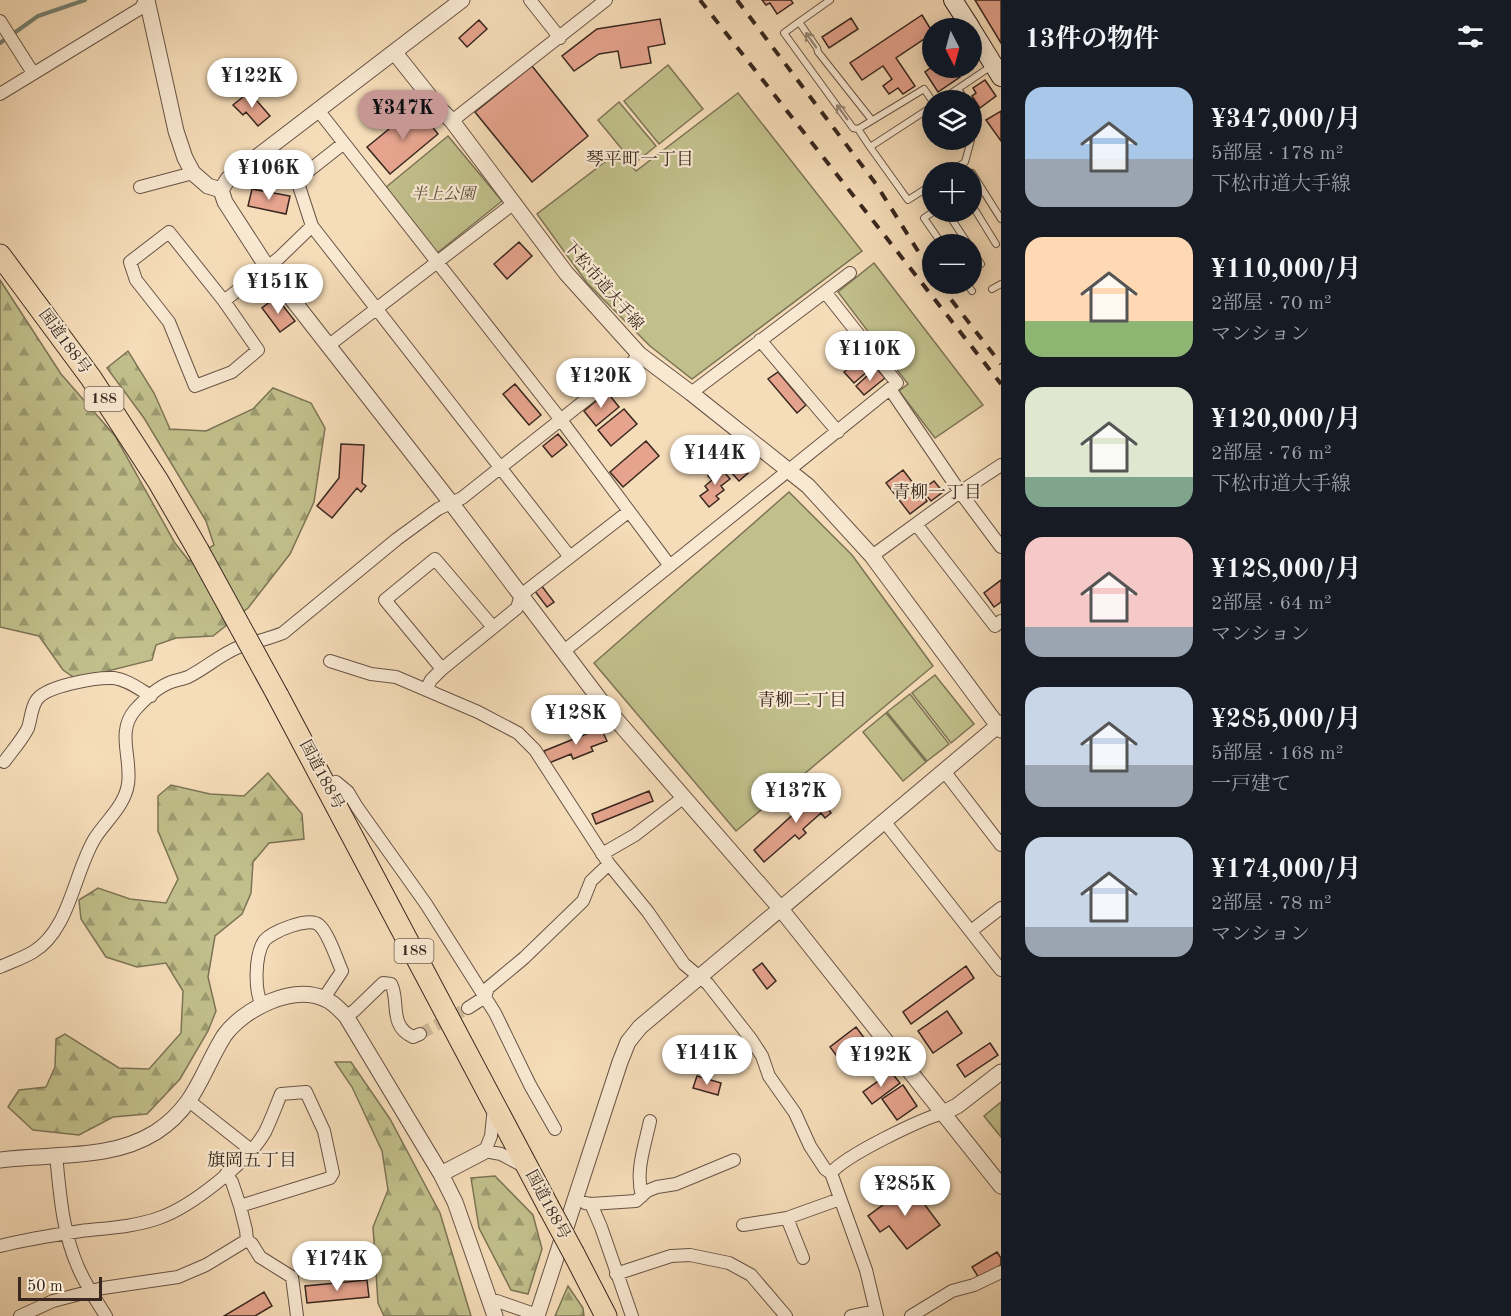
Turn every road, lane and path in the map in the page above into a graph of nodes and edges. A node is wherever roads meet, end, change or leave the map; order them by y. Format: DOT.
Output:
graph roads {
  1 [pos="146,0"];
  2 [pos="462,0"];
  3 [pos="530,0"];
  4 [pos="606,0"];
  5 [pos="830,0"];
  6 [pos="953,0"];
  7 [pos="964,18"];
  8 [pos="0,21"];
  9 [pos="799,22"];
  10 [pos="560,38"];
  11 [pos="982,47"];
  12 [pos="395,52"];
  13 [pos="997,71"];
  14 [pos="33,73"];
  15 [pos="958,89"];
  16 [pos="922,90"];
  17 [pos="0,94"];
  18 [pos="318,110"];
  19 [pos="922,112"];
  20 [pos="872,119"];
  21 [pos="452,121"];
  22 [pos="858,129"];
  23 [pos="344,143"];
  24 [pos="870,147"];
  25 [pos="968,150"];
  26 [pos="965,162"];
  27 [pos="193,173"];
  28 [pos="140,187"];
  29 [pos="982,189"];
  30 [pos="221,190"];
  31 [pos="922,191"];
  32 [pos="514,203"];
  33 [pos="1001,219"];
  34 [pos="982,221"];
  35 [pos="312,226"];
  36 [pos="996,244"];
  37 [pos="0,255"];
  38 [pos="438,263"];
  39 [pos="267,267"];
  40 [pos="850,273"];
  41 [pos="1001,284"];
  42 [pos="992,289"];
  43 [pos="825,292"];
  44 [pos="224,301"];
  45 [pos="379,309"];
  46 [pos="760,340"];
  47 [pos="328,346"];
  48 [pos="639,354"];
  49 [pos="890,389"];
  50 [pos="691,393"];
  51 [pos="561,420"];
  52 [pos="838,432"];
  53 [pos="1001,465"];
  54 [pos="501,467"];
  55 [pos="788,470"];
  56 [pos="960,492"];
  57 [pos="452,504"];
  58 [pos="628,512"];
  59 [pos="916,524"];
  60 [pos="1001,547"];
  61 [pos="872,556"];
  62 [pos="570,557"];
  63 [pos="670,566"];
  64 [pos="521,595"];
  65 [pos="1001,621"];
  66 [pos="492,626"];
  67 [pos="564,651"];
  68 [pos="330,661"];
  69 [pos="442,669"];
  70 [pos="426,690"];
  71 [pos="151,696"];
  72 [pos="1000,726"];
  73 [pos="4,762"];
  74 [pos="944,771"];
  75 [pos="326,784"];
  76 [pos="684,797"];
  77 [pos="884,821"];
  78 [pos="1001,845"];
  79 [pos="605,859"];
  80 [pos="780,908"];
  81 [pos="1001,908"];
  82 [pos="971,931"];
  83 [pos="0,967"];
  84 [pos="1001,970"];
  85 [pos="698,977"];
  86 [pos="485,997"];
  87 [pos="324,998"];
  88 [pos="262,1005"];
  89 [pos="468,1008"];
  90 [pos="346,1016"];
  91 [pos="420,1034"];
  92 [pos="1001,1072"];
  93 [pos="189,1101"];
  94 [pos="494,1105"];
  95 [pos="943,1113"];
  96 [pos="650,1121"];
  97 [pos="555,1129"];
  98 [pos="251,1150"];
  99 [pos="485,1151"];
  100 [pos="56,1155"];
  101 [pos="0,1160"];
  102 [pos="734,1160"];
  103 [pos="528,1169"];
  104 [pos="831,1173"];
  105 [pos="226,1174"];
  106 [pos="441,1174"];
  107 [pos="1001,1186"];
  108 [pos="642,1196"];
  109 [pos="840,1199"];
  110 [pos="575,1200"];
  111 [pos="591,1204"];
  112 [pos="240,1206"];
  113 [pos="787,1218"];
  114 [pos="743,1225"];
  115 [pos="66,1233"];
  116 [pos="247,1240"];
  117 [pos="0,1246"];
  118 [pos="803,1257"];
  119 [pos="1001,1272"];
  120 [pos="616,1274"];
  121 [pos="91,1292"];
  122 [pos="493,1309"];
  123 [pos="876,1313"];
  124 [pos="537,1315"];
  125 [pos="20,1316"];
  126 [pos="106,1316"];
  127 [pos="297,1316"];
  128 [pos="606,1316"];
  129 [pos="632,1316"];
  130 [pos="786,1316"];
  131 [pos="851,1316"];
  132 [pos="911,1316"];
  1 -- 14 [label="street"];
  1 -- 27 [label="street"];
  2 -- 12 [label="street"];
  3 -- 10 [label="street"];
  4 -- 10 [label="street"];
  5 -- 9 [label="lane"];
  6 -- 7 [label="main road"];
  8 -- 14 [label="street"];
  20 -- 9 [label="lane, one-way"];
  22 -- 9 [label="lane, one-way"];
  10 -- 21 [label="street"];
  11 -- 13 [label="main road"];
  12 -- 18 [label="street"];
  12 -- 21 [label="street, 下松市道大手線"];
  13 -- 15 [label="lane"];
  14 -- 17 [label="street"];
  16 -- 20 [label="lane"];
  18 -- 23 [label="street"];
  18 -- 30 [label="street"];
  19 -- 24 [label="lane"];
  20 -- 22 [label="lane"];
  21 -- 32 [label="street, 下松市道大手線"];
  22 -- 24 [label="lane"];
  23 -- 35 [label="street"];
  23 -- 38 [label="street"];
  24 -- 31 [label="lane"];
  25 -- 26 [label="lane"];
  27 -- 28 [label="street"];
  27 -- 30 [label="street"];
  29 -- 33 [label="lane"];
  30 -- 39 [label="street"];
  32 -- 38 [label="street"];
  32 -- 48 [label="street, 下松市道大手線"];
  34 -- 36 [label="lane"];
  35 -- 39 [label="street"];
  35 -- 45 [label="street"];
  37 -- 75 [label="highway, 国道188号 / 188, bridge"];
  38 -- 45 [label="street"];
  38 -- 51 [label="street"];
  39 -- 44 [label="street"];
  39 -- 47 [label="street"];
  40 -- 43 [label="street"];
  41 -- 42 [label="lane"];
  43 -- 46 [label="street"];
  43 -- 49 [label="street"];
  44 -- 44 [label="street"];
  45 -- 47 [label="street"];
  45 -- 54 [label="street"];
  46 -- 50 [label="street"];
  46 -- 52 [label="street"];
  47 -- 57 [label="street"];
  48 -- 50 [label="street, 下松市道大手線"];
  48 -- 51 [label="street"];
  49 -- 52 [label="street"];
  49 -- 56 [label="street"];
  50 -- 55 [label="street, 下松市道大手線"];
  51 -- 54 [label="street"];
  51 -- 58 [label="street"];
  52 -- 55 [label="street"];
  53 -- 56 [label="street"];
  54 -- 57 [label="street"];
  54 -- 62 [label="street"];
  55 -- 61 [label="street, 下松市道大手線"];
  55 -- 63 [label="street"];
  56 -- 59 [label="street"];
  56 -- 60 [label="street"];
  57 -- 64 [label="street"];
  57 -- 71 [label="street"];
  58 -- 62 [label="street"];
  58 -- 63 [label="street"];
  59 -- 61 [label="street"];
  59 -- 65 [label="street"];
  61 -- 72 [label="street, 下松市道大手線"];
  62 -- 64 [label="street"];
  63 -- 67 [label="street"];
  64 -- 66 [label="street"];
  64 -- 67 [label="street"];
  66 -- 69 [label="street"];
  66 -- 69 [label="street"];
  67 -- 76 [label="street"];
  68 -- 70 [label="street"];
  69 -- 70 [label="street"];
  70 -- 79 [label="street"];
  71 -- 73 [label="street"];
  71 -- 83 [label="street"];
  72 -- 74 [label="street"];
  74 -- 77 [label="street"];
  74 -- 78 [label="street"];
  75 -- 86 [label="street"];
  75 -- 94 [label="highway, 国道188号 / 188"];
  76 -- 79 [label="street"];
  76 -- 80 [label="street"];
  77 -- 80 [label="street"];
  77 -- 82 [label="street"];
  79 -- 85 [label="street"];
  79 -- 86 [label="street"];
  80 -- 85 [label="street"];
  80 -- 95 [label="street"];
  81 -- 82 [label="street"];
  82 -- 84 [label="street"];
  85 -- 104 [label="street"];
  85 -- 110 [label="street"];
  86 -- 89 [label="street"];
  86 -- 97 [label="street"];
  87 -- 88 [label="street"];
  87 -- 88 [label="street"];
  87 -- 90 [label="street"];
  88 -- 93 [label="street"];
  90 -- 91 [label="street"];
  90 -- 106 [label="street"];
  92 -- 95 [label="street"];
  93 -- 98 [label="street"];
  93 -- 100 [label="street"];
  94 -- 99 [label="street"];
  94 -- 103 [label="highway, 国道188号 / 188"];
  95 -- 104 [label="street"];
  95 -- 107 [label="street"];
  96 -- 108 [label="street"];
  98 -- 105 [label="street"];
  98 -- 112 [label="street"];
  99 -- 103 [label="street"];
  99 -- 106 [label="street"];
  100 -- 101 [label="street"];
  100 -- 115 [label="street"];
  102 -- 108 [label="street"];
  103 -- 128 [label="highway, 国道188号 / 188, bridge"];
  104 -- 109 [label="street"];
  105 -- 112 [label="street"];
  105 -- 115 [label="street"];
  106 -- 122 [label="street"];
  108 -- 111 [label="street"];
  109 -- 113 [label="street"];
  109 -- 123 [label="street"];
  110 -- 111 [label="street"];
  110 -- 124 [label="street"];
  111 -- 120 [label="street"];
  112 -- 116 [label="street"];
  113 -- 114 [label="street"];
  113 -- 118 [label="street"];
  115 -- 117 [label="street"];
  115 -- 121 [label="street"];
  116 -- 121 [label="street"];
  116 -- 127 [label="street"];
  119 -- 132 [label="street"];
  120 -- 129 [label="street"];
  120 -- 130 [label="street"];
  121 -- 125 [label="street"];
  121 -- 126 [label="street"];
  122 -- 124 [label="street"];
  123 -- 131 [label="street"];
}
